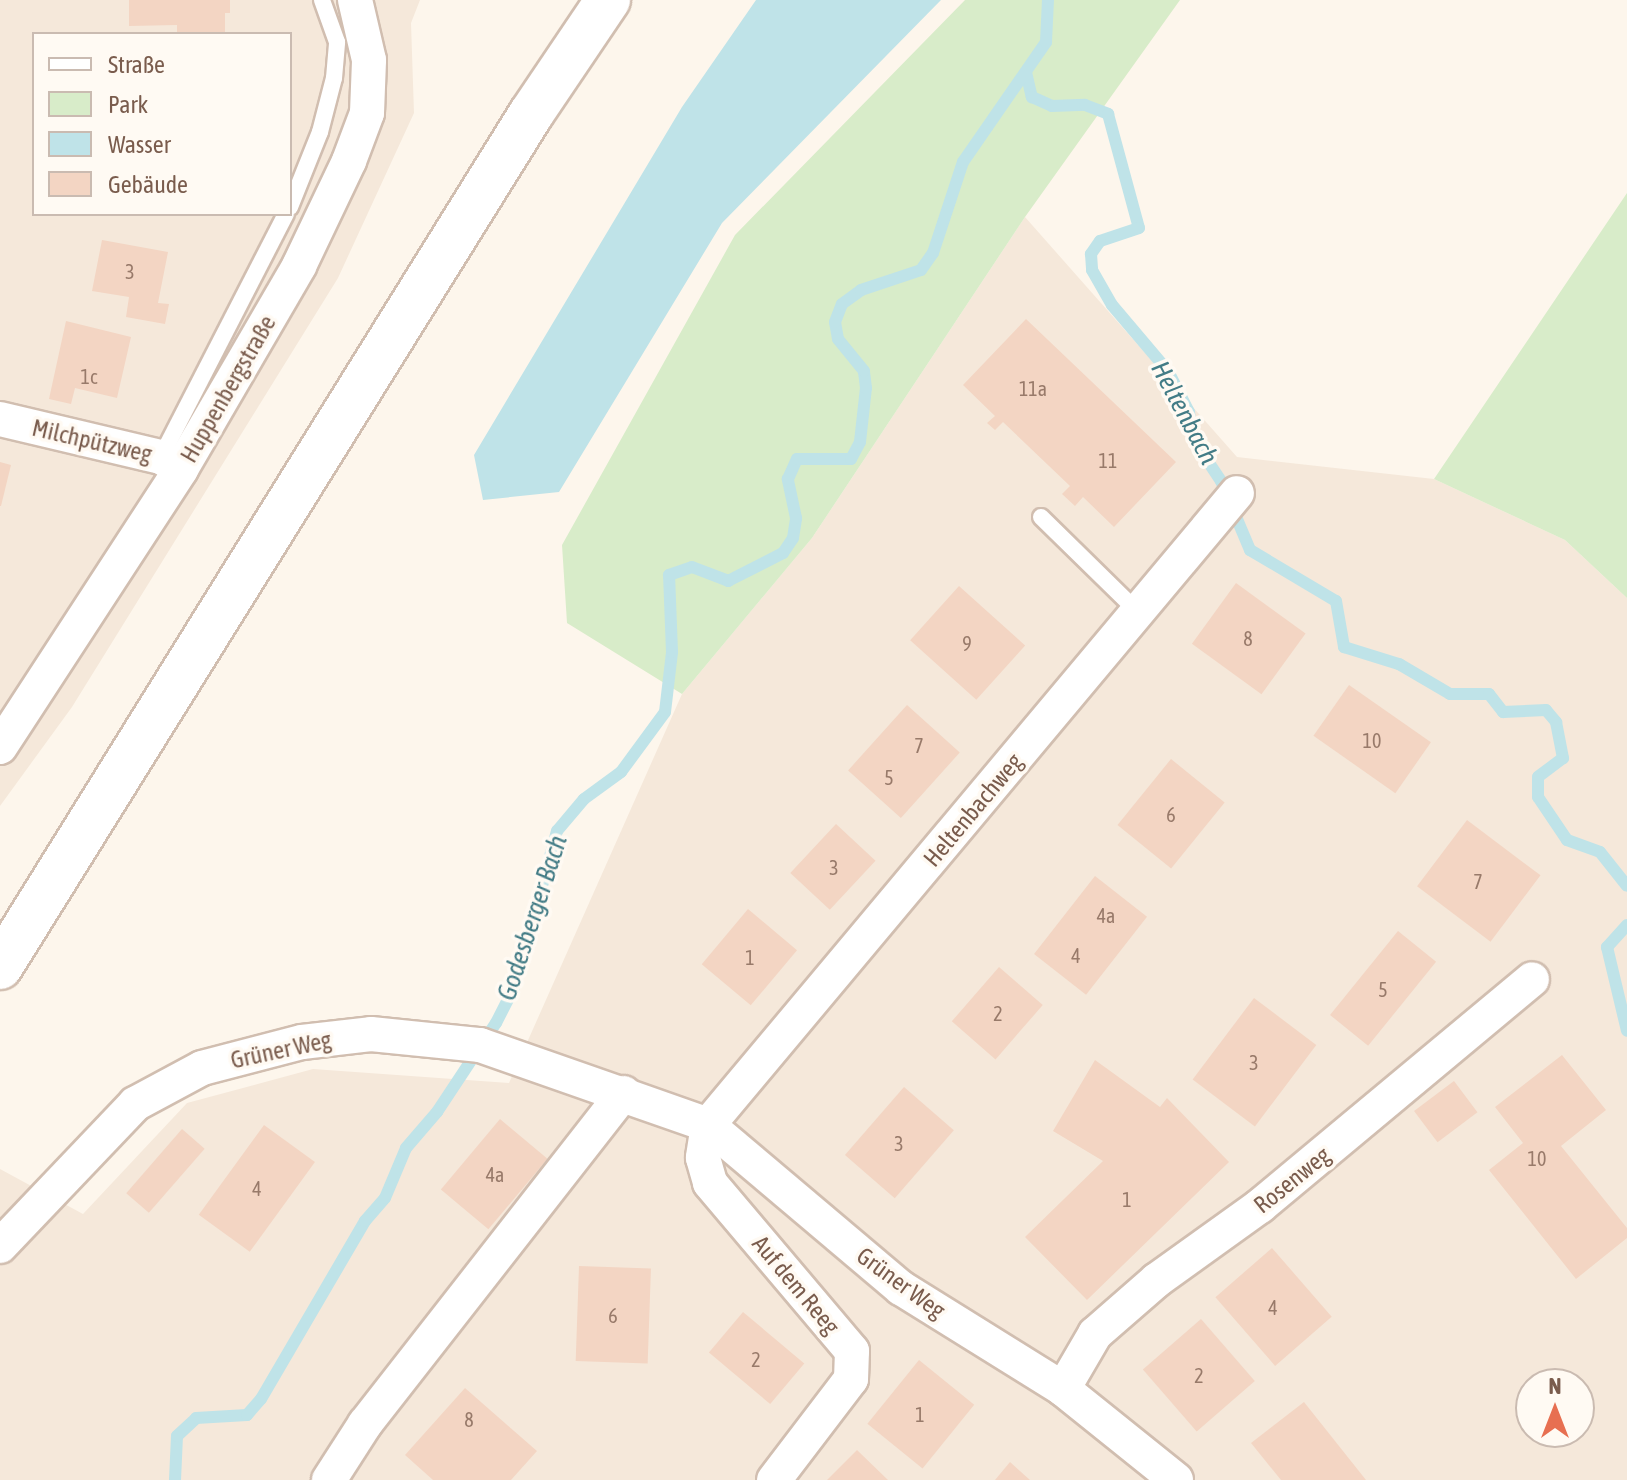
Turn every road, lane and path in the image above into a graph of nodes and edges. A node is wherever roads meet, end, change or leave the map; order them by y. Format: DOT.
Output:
graph roads {
  1 [pos="322,0"];
  2 [pos="355,0"];
  3 [pos="608,0"];
  4 [pos="292,202"];
  5 [pos="285,216"];
  6 [pos="0,419"];
  7 [pos="171,463"];
  8 [pos="1228,504"];
  9 [pos="1041,517"];
  10 [pos="1140,614"];
  11 [pos="0,747"];
  12 [pos="0,967"];
  13 [pos="1532,979"];
  14 [pos="624,1093"];
  15 [pos="708,1125"];
  16 [pos="0,1246"];
  17 [pos="1063,1389"];
  18 [pos="329,1480"];
  19 [pos="774,1480"];
  20 [pos="1176,1480"];
  1 -- 4 [label="lane"];
  2 -- 7 [label="street, Huppenbergstraße"];
  3 -- 12 [label="main road"];
  5 -- 7 [label="lane"];
  6 -- 7 [label="street, Milchpützweg"];
  7 -- 11 [label="street, Huppenbergstraße"];
  8 -- 10 [label="street, Heltenbachweg"];
  9 -- 10 [label="lane"];
  10 -- 15 [label="street, Heltenbachweg"];
  13 -- 17 [label="street, Rosenweg"];
  14 -- 15 [label="street, Grüner Weg"];
  14 -- 16 [label="street, Grüner Weg"];
  14 -- 18 [label="street"];
  15 -- 17 [label="street, Grüner Weg"];
  15 -- 19 [label="street, Auf dem Reeg"];
  17 -- 20 [label="street, Grüner Weg"];
}
